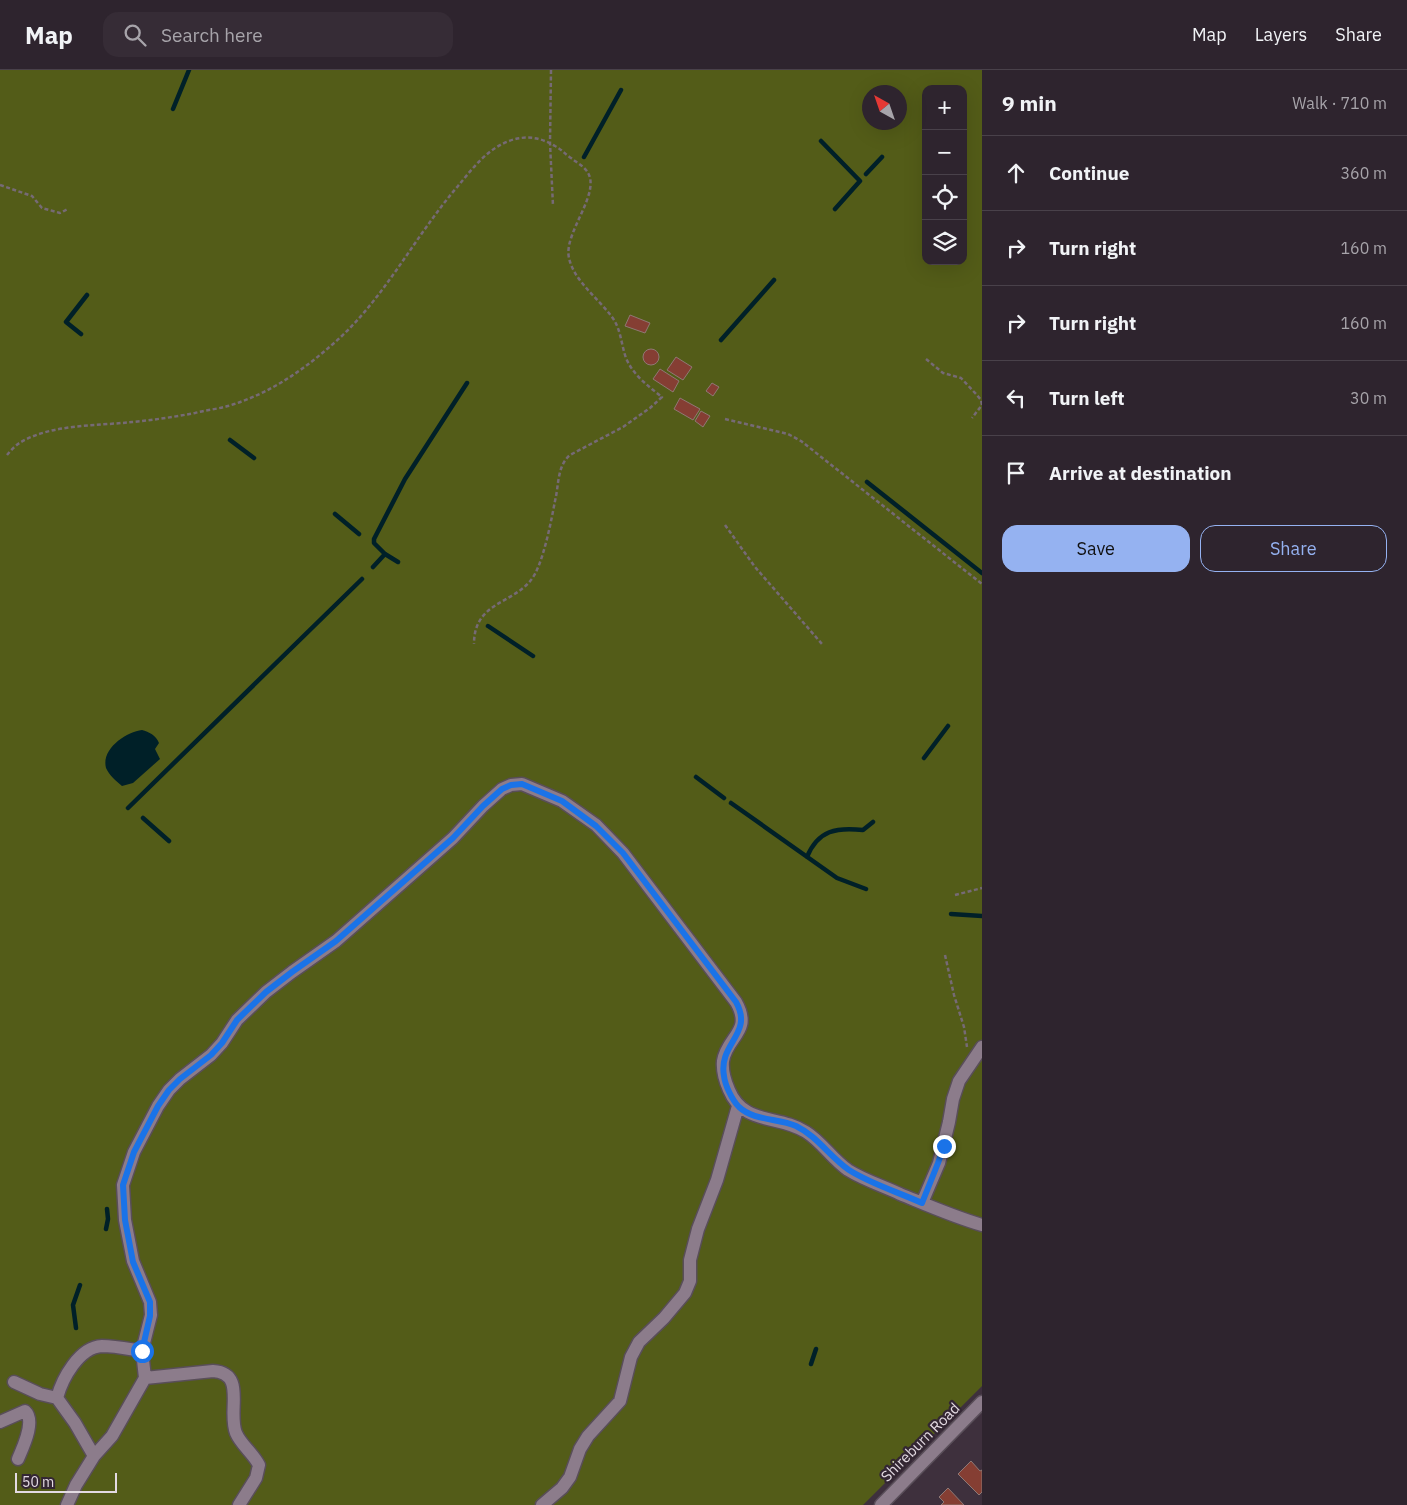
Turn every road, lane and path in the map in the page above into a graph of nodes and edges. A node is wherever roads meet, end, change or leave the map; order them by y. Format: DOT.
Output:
graph roads {
  1 [pos="551,70"];
  2 [pos="550,143"];
  3 [pos="0,185"];
  4 [pos="553,206"];
  5 [pos="68,209"];
  6 [pos="926,359"];
  7 [pos="972,418"];
  8 [pos="726,419"];
  9 [pos="7,455"];
  10 [pos="725,525"];
  11 [pos="982,584"];
  12 [pos="474,644"];
  13 [pos="822,644"];
  14 [pos="982,888"];
  15 [pos="954,895"];
  16 [pos="946,955"];
  17 [pos="982,1047"];
  18 [pos="966,1054"];
  19 [pos="738,1106"];
  20 [pos="922,1203"];
  21 [pos="982,1225"];
  22 [pos="142,1351"];
  23 [pos="145,1378"];
  24 [pos="14,1382"];
  25 [pos="40,1394"];
  26 [pos="57,1398"];
  27 [pos="982,1402"];
  28 [pos="27,1412"];
  29 [pos="0,1422"];
  30 [pos="94,1456"];
  31 [pos="18,1459"];
  32 [pos="67,1505"];
  33 [pos="239,1505"];
  34 [pos="542,1505"];
  35 [pos="881,1505"];
  1 -- 2 [label="path"];
  2 -- 4 [label="path"];
  2 -- 9 [label="path"];
  2 -- 12 [label="path"];
  3 -- 5 [label="path"];
  6 -- 7 [label="path"];
  8 -- 11 [label="path"];
  10 -- 13 [label="path"];
  14 -- 15 [label="path"];
  16 -- 18 [label="path"];
  17 -- 20 [label="street"];
  19 -- 20 [label="street"];
  19 -- 22 [label="street"];
  19 -- 34 [label="street"];
  20 -- 21 [label="street"];
  22 -- 23 [label="street"];
  22 -- 26 [label="street"];
  23 -- 30 [label="street"];
  23 -- 33 [label="street"];
  24 -- 25 [label="street"];
  25 -- 26 [label="street"];
  25 -- 28 [label="street"];
  26 -- 30 [label="street"];
  27 -- 35 [label="street, Shireburn Road"];
  28 -- 29 [label="street"];
  28 -- 31 [label="street"];
  30 -- 32 [label="street"];
}
